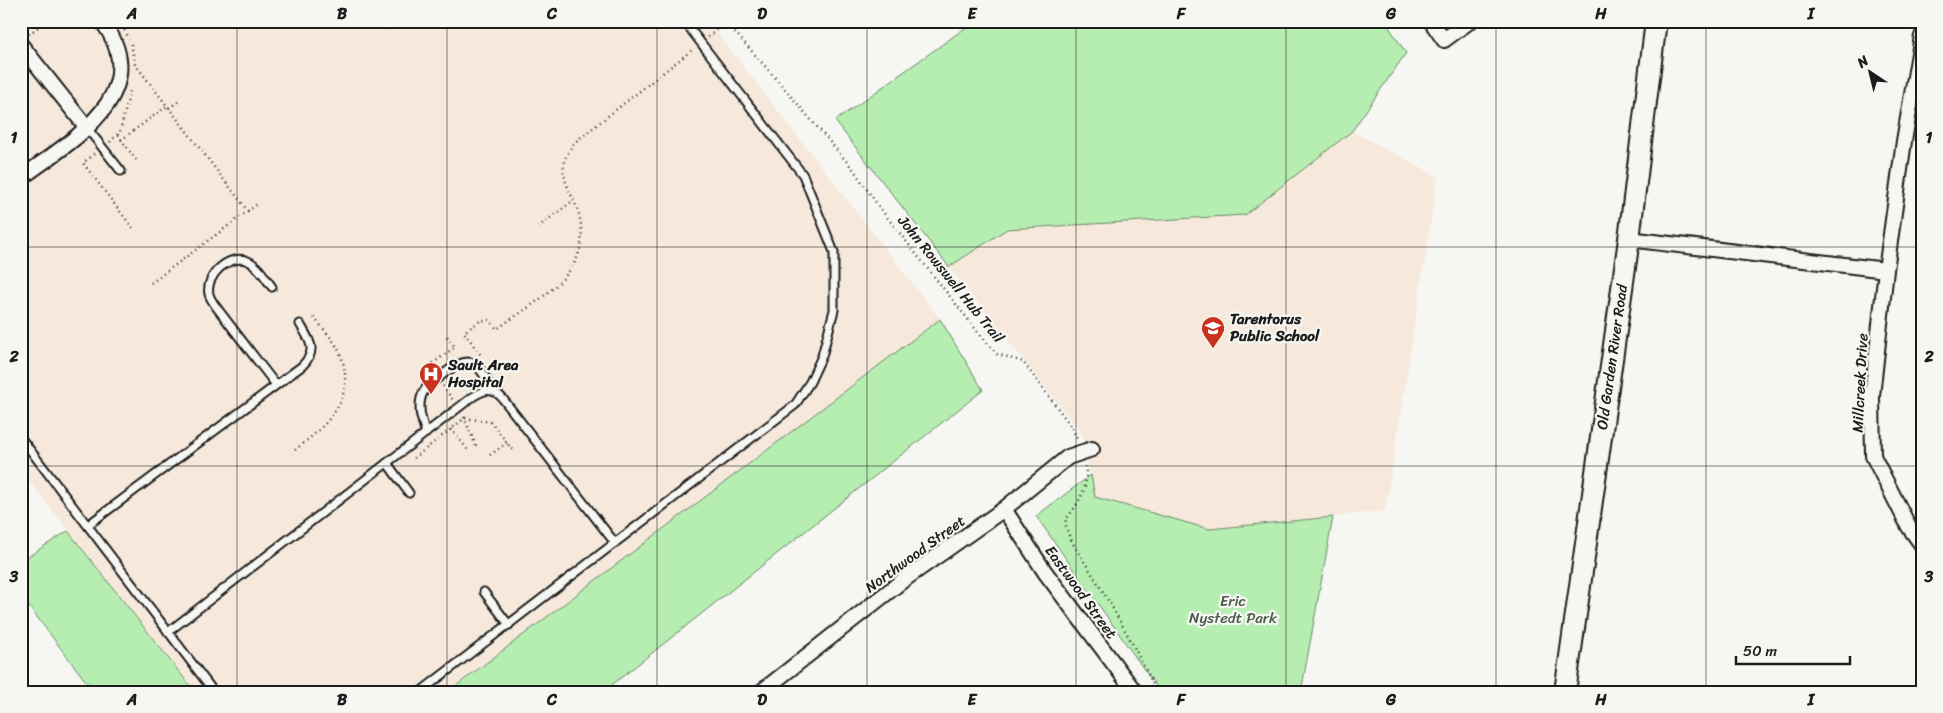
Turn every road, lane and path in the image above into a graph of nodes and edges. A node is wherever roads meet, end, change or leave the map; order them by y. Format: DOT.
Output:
graph roads {
  1 [pos="46,21"];
  2 [pos="102,21"];
  3 [pos="120,21"];
  4 [pos="398,21"];
  5 [pos="684,21"];
  6 [pos="1431,21"];
  7 [pos="1470,21"];
  8 [pos="1656,21"];
  9 [pos="725,22"];
  10 [pos="388,29"];
  11 [pos="1922,36"];
  12 [pos="24,40"];
  13 [pos="701,43"];
  14 [pos="27,63"];
  15 [pos="179,101"];
  16 [pos="168,108"];
  17 [pos="87,128"];
  18 [pos="118,135"];
  19 [pos="122,140"];
  20 [pos="136,160"];
  21 [pos="121,171"];
  22 [pos="21,178"];
  23 [pos="574,200"];
  24 [pos="259,202"];
  25 [pos="248,211"];
  26 [pos="538,227"];
  27 [pos="1629,239"];
  28 [pos="1886,270"];
  29 [pos="151,283"];
  30 [pos="272,287"];
  31 [pos="312,315"];
  32 [pos="300,324"];
  33 [pos="446,335"];
  34 [pos="473,362"];
  35 [pos="437,378"];
  36 [pos="276,385"];
  37 [pos="492,390"];
  38 [pos="458,408"];
  39 [pos="465,418"];
  40 [pos="451,430"];
  41 [pos="426,433"];
  42 [pos="21,438"];
  43 [pos="507,443"];
  44 [pos="476,446"];
  45 [pos="295,450"];
  46 [pos="468,450"];
  47 [pos="1086,451"];
  48 [pos="514,452"];
  49 [pos="490,455"];
  50 [pos="414,458"];
  51 [pos="386,463"];
  52 [pos="409,493"];
  53 [pos="1004,509"];
  54 [pos="88,525"];
  55 [pos="614,543"];
  56 [pos="1922,545"];
  57 [pos="484,592"];
  58 [pos="508,625"];
  59 [pos="168,632"];
  60 [pos="214,692"];
  61 [pos="420,692"];
  62 [pos="761,692"];
  63 [pos="1135,692"];
  64 [pos="1157,692"];
  65 [pos="1565,692"];
  1 -- 12 [label="path"];
  2 -- 17 [label="street"];
  3 -- 16 [label="path"];
  4 -- 10 [label="path"];
  5 -- 13 [label="lane"];
  6 -- 7 [label="street"];
  8 -- 27 [label="main road, Old Garden River Road"];
  9 -- 13 [label="path"];
  9 -- 47 [label="path, John Rowswell Hub Trail"];
  11 -- 28 [label="street, Millcreek Drive"];
  12 -- 14 [label="street"];
  13 -- 23 [label="path"];
  13 -- 55 [label="lane"];
  14 -- 17 [label="street"];
  15 -- 16 [label="path"];
  16 -- 19 [label="path"];
  16 -- 25 [label="path"];
  17 -- 21 [label="lane"];
  17 -- 22 [label="street"];
  18 -- 19 [label="path"];
  19 -- 20 [label="path"];
  23 -- 26 [label="path"];
  23 -- 34 [label="path"];
  24 -- 25 [label="path"];
  25 -- 29 [label="path"];
  27 -- 28 [label="street"];
  27 -- 65 [label="main road, Old Garden River Road"];
  28 -- 56 [label="street, Millcreek Drive"];
  30 -- 36 [label="lane"];
  31 -- 45 [label="path"];
  32 -- 36 [label="lane"];
  33 -- 35 [label="path"];
  34 -- 35 [label="lane"];
  34 -- 37 [label="lane"];
  35 -- 38 [label="path"];
  35 -- 41 [label="lane"];
  36 -- 54 [label="lane"];
  37 -- 38 [label="lane"];
  37 -- 55 [label="lane"];
  38 -- 39 [label="path"];
  38 -- 41 [label="lane"];
  39 -- 40 [label="path"];
  39 -- 43 [label="path"];
  39 -- 44 [label="path"];
  40 -- 46 [label="path"];
  40 -- 50 [label="path"];
  41 -- 51 [label="lane"];
  42 -- 54 [label="lane"];
  43 -- 48 [label="path"];
  43 -- 49 [label="path"];
  47 -- 53 [label="street, Northwood Street"];
  47 -- 64 [label="path, John Rowswell Hub Trail"];
  51 -- 52 [label="lane"];
  51 -- 59 [label="lane"];
  53 -- 62 [label="street, Northwood Street"];
  53 -- 63 [label="street, Eastwood Street"];
  54 -- 59 [label="lane"];
  55 -- 58 [label="lane"];
  57 -- 58 [label="lane"];
  58 -- 61 [label="lane"];
  59 -- 60 [label="lane"];
}
